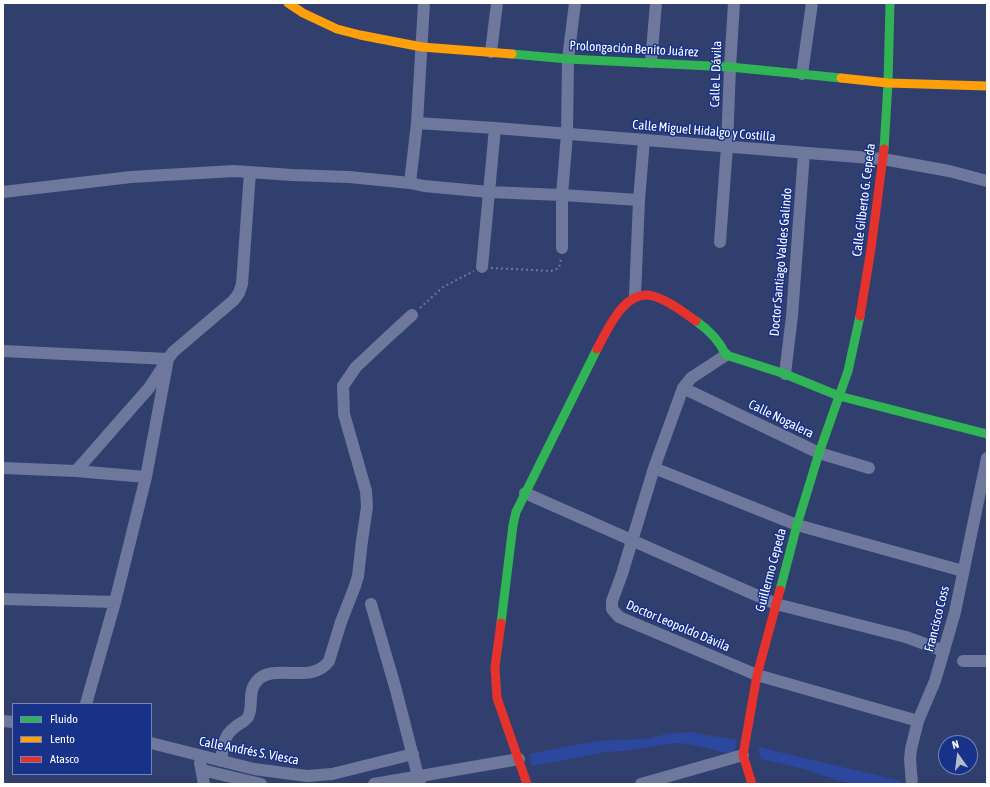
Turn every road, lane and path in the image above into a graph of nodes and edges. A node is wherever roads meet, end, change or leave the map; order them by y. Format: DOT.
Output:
graph roads {
  1 [pos="288,3"];
  2 [pos="424,3"];
  3 [pos="497,3"];
  4 [pos="575,3"];
  5 [pos="656,3"];
  6 [pos="734,3"];
  7 [pos="812,3"];
  8 [pos="890,3"];
  9 [pos="422,47"];
  10 [pos="491,52"];
  11 [pos="568,59"];
  12 [pos="651,62"];
  13 [pos="730,67"];
  14 [pos="802,74"];
  15 [pos="888,83"];
  16 [pos="987,86"];
  17 [pos="417,123"];
  18 [pos="495,128"];
  19 [pos="567,134"];
  20 [pos="644,140"];
  21 [pos="728,146"];
  22 [pos="804,153"];
  23 [pos="883,159"];
  24 [pos="250,172"];
  25 [pos="987,181"];
  26 [pos="410,183"];
  27 [pos="3,192"];
  28 [pos="489,192"];
  29 [pos="562,194"];
  30 [pos="639,200"];
  31 [pos="720,242"];
  32 [pos="562,248"];
  33 [pos="482,267"];
  34 [pos="635,296"];
  35 [pos="412,315"];
  36 [pos="4,353"];
  37 [pos="726,354"];
  38 [pos="168,359"];
  39 [pos="785,374"];
  40 [pos="683,388"];
  41 [pos="839,396"];
  42 [pos="987,434"];
  43 [pos="818,453"];
  44 [pos="987,458"];
  45 [pos="3,468"];
  46 [pos="654,468"];
  47 [pos="869,468"];
  48 [pos="76,471"];
  49 [pos="146,477"];
  50 [pos="525,493"];
  51 [pos="797,524"];
  52 [pos="632,540"];
  53 [pos="963,571"];
  54 [pos="3,599"];
  55 [pos="115,602"];
  56 [pos="371,604"];
  57 [pos="776,604"];
  58 [pos="944,651"];
  59 [pos="963,661"];
  60 [pos="987,661"];
  61 [pos="757,674"];
  62 [pos="86,703"];
  63 [pos="918,722"];
  64 [pos="152,743"];
  65 [pos="413,754"];
  66 [pos="743,755"];
  67 [pos="199,756"];
  68 [pos="519,759"];
  69 [pos="221,761"];
  70 [pos="202,770"];
  71 [pos="420,780"];
  72 [pos="204,784"];
  73 [pos="261,784"];
  74 [pos="374,784"];
  75 [pos="527,784"];
  76 [pos="641,784"];
  77 [pos="752,784"];
  78 [pos="912,784"];
  1 -- 9 [label="street, Prolongación Benito Juárez"];
  2 -- 9 [label="street"];
  3 -- 10 [label="street"];
  4 -- 11 [label="street"];
  5 -- 12 [label="street"];
  6 -- 13 [label="street, Calle L. Dávila"];
  7 -- 14 [label="street"];
  8 -- 15 [label="street, Calle Gilberto G. Cepeda"];
  9 -- 10 [label="street, Prolongación Benito Juárez"];
  9 -- 17 [label="street"];
  10 -- 11 [label="street, Prolongación Benito Juárez"];
  11 -- 12 [label="street, Prolongación Benito Juárez"];
  11 -- 19 [label="street"];
  12 -- 13 [label="street, Prolongación Benito Juárez"];
  13 -- 14 [label="street, Prolongación Benito Juárez"];
  13 -- 21 [label="street, Calle L. Dávila"];
  14 -- 15 [label="street, Prolongación Benito Juárez"];
  15 -- 16 [label="street, Prolongación Benito Juárez"];
  15 -- 23 [label="street, Calle Gilberto G. Cepeda"];
  17 -- 18 [label="street, Calle Miguel Hidalgo y Costilla"];
  17 -- 26 [label="street"];
  18 -- 19 [label="street, Calle Miguel Hidalgo y Costilla"];
  18 -- 28 [label="street"];
  19 -- 20 [label="street, Calle Miguel Hidalgo y Costilla"];
  19 -- 29 [label="street"];
  20 -- 21 [label="street, Calle Miguel Hidalgo y Costilla"];
  20 -- 30 [label="street"];
  21 -- 22 [label="street, Calle Miguel Hidalgo y Costilla"];
  21 -- 31 [label="street, Calle L. Dávila"];
  22 -- 23 [label="street, Calle Miguel Hidalgo y Costilla"];
  22 -- 39 [label="street, Doctor Santiago Valdes Galindo"];
  23 -- 25 [label="street, Calle Miguel Hidalgo y Costilla"];
  23 -- 41 [label="street, Calle Gilberto G. Cepeda"];
  24 -- 26 [label="street"];
  24 -- 27 [label="street"];
  24 -- 38 [label="street"];
  26 -- 28 [label="street"];
  28 -- 29 [label="street"];
  28 -- 33 [label="street"];
  29 -- 30 [label="street"];
  29 -- 32 [label="street"];
  30 -- 34 [label="street"];
  32 -- 33 [label="path"];
  33 -- 35 [label="path"];
  34 -- 37 [label="street"];
  34 -- 50 [label="street"];
  35 -- 69 [label="street"];
  36 -- 38 [label="street"];
  37 -- 39 [label="street"];
  37 -- 40 [label="street, Doctor Leopoldo Dávila"];
  38 -- 48 [label="street"];
  38 -- 49 [label="street"];
  39 -- 41 [label="street"];
  40 -- 43 [label="street, Calle Nogalera"];
  40 -- 46 [label="street, Doctor Leopoldo Dávila"];
  41 -- 42 [label="street"];
  41 -- 43 [label="street, Guillermo Cepeda"];
  43 -- 47 [label="street, Calle Nogalera"];
  43 -- 51 [label="street, Guillermo Cepeda"];
  44 -- 53 [label="street, Francisco Coss"];
  45 -- 48 [label="street"];
  46 -- 51 [label="street"];
  46 -- 52 [label="street, Doctor Leopoldo Dávila"];
  48 -- 49 [label="street"];
  49 -- 55 [label="street"];
  50 -- 52 [label="street"];
  50 -- 68 [label="street"];
  51 -- 53 [label="street"];
  51 -- 57 [label="street, Guillermo Cepeda"];
  52 -- 57 [label="street"];
  52 -- 61 [label="street, Doctor Leopoldo Dávila"];
  53 -- 58 [label="street, Francisco Coss"];
  54 -- 55 [label="street"];
  55 -- 62 [label="street"];
  56 -- 65 [label="street"];
  57 -- 58 [label="street"];
  57 -- 61 [label="street, Guillermo Cepeda"];
  58 -- 63 [label="street, Francisco Coss"];
  59 -- 60 [label="street"];
  61 -- 63 [label="street, Doctor Leopoldo Dávila"];
  61 -- 66 [label="street, Guillermo Cepeda"];
  63 -- 78 [label="street, Francisco Coss"];
  64 -- 67 [label="street, Calle Andrés S. Viesca"];
  65 -- 69 [label="street, Calle Andrés S. Viesca"];
  65 -- 71 [label="street"];
  66 -- 76 [label="street"];
  66 -- 77 [label="street"];
  67 -- 69 [label="street, Calle Andrés S. Viesca"];
  67 -- 70 [label="street"];
  68 -- 71 [label="street"];
  68 -- 75 [label="street"];
  70 -- 72 [label="street"];
  70 -- 73 [label="street"];
  71 -- 74 [label="street"];
}
